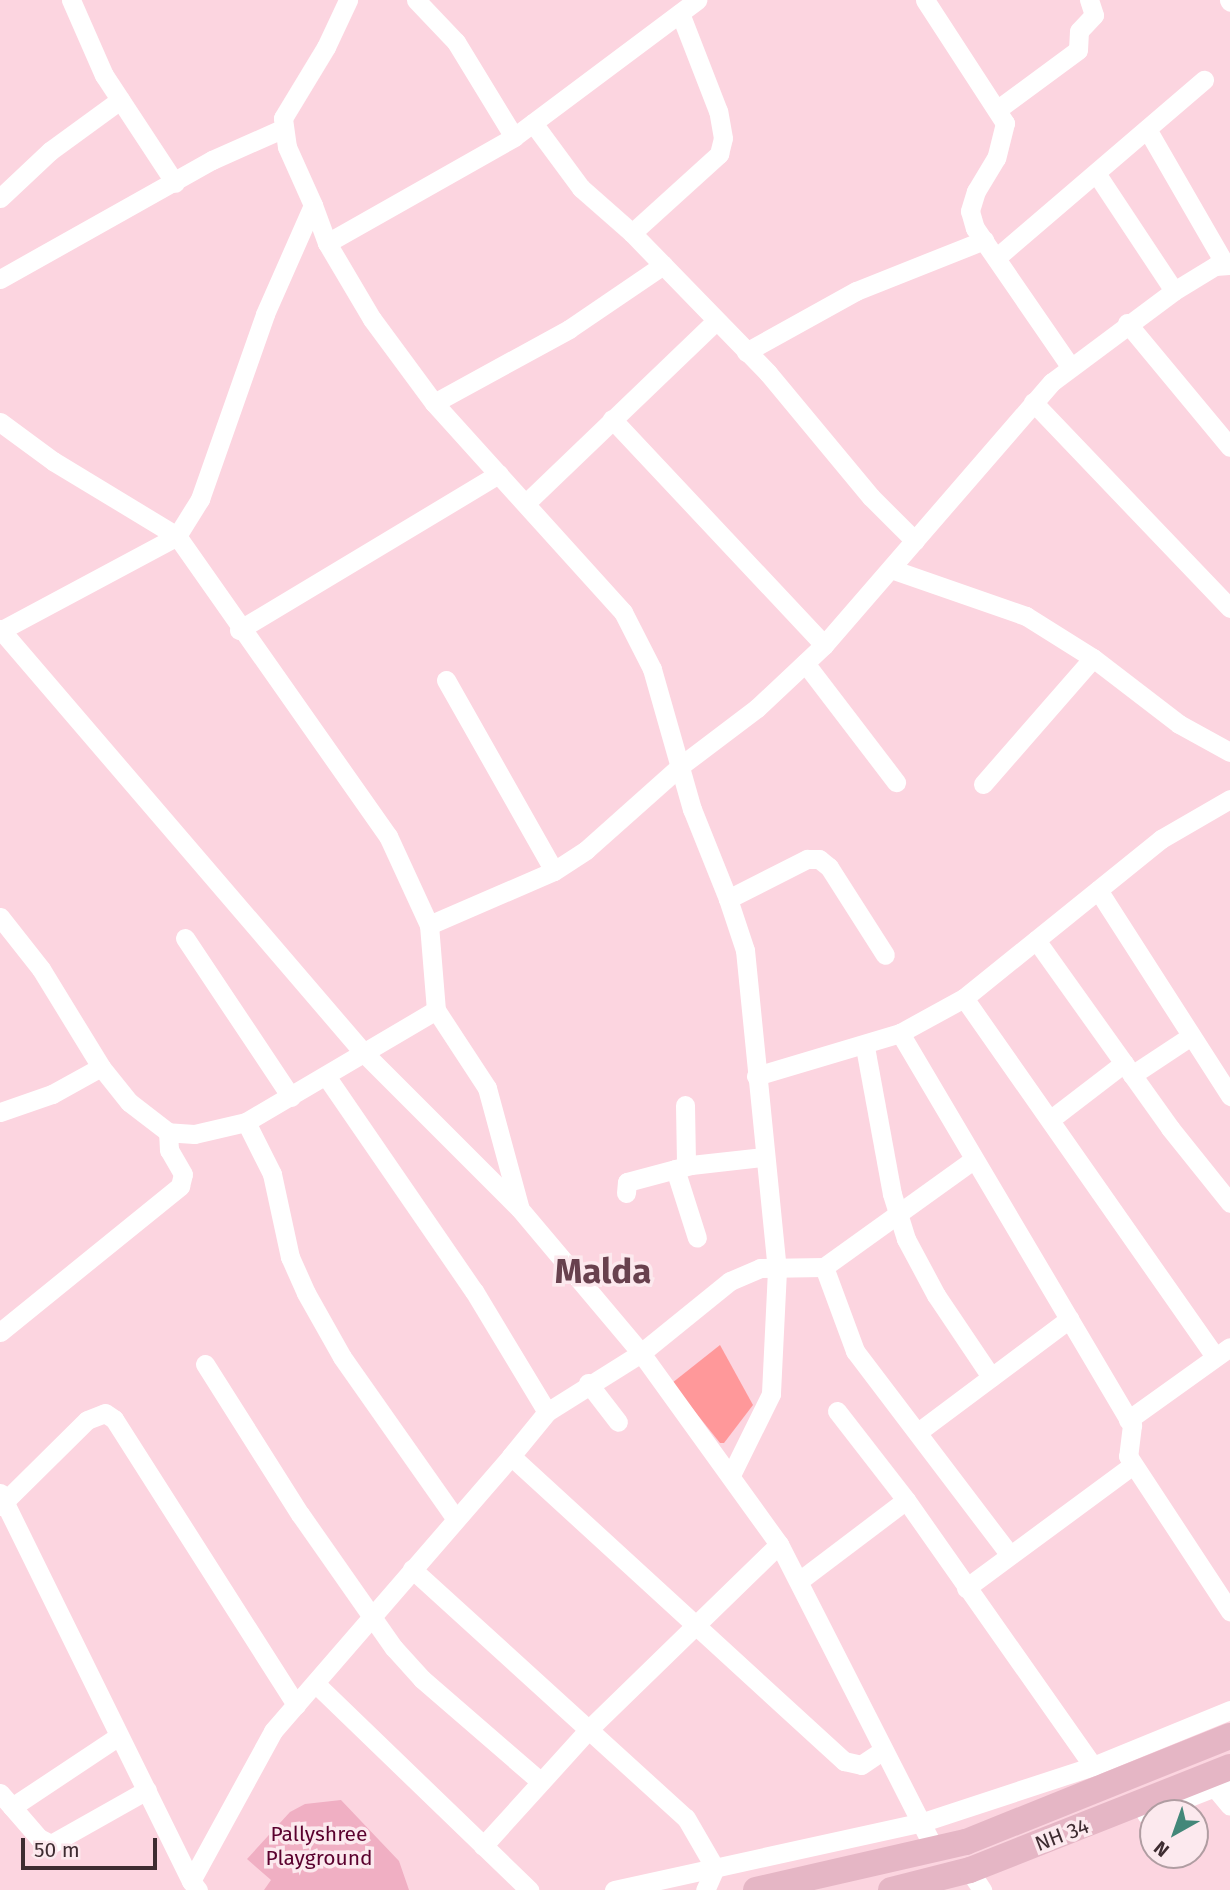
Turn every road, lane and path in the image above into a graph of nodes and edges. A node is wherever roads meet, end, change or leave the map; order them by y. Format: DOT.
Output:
graph roads {
  1 [pos="71,0"];
  2 [pos="348,0"];
  3 [pos="416,0"];
  4 [pos="697,0"];
  5 [pos="925,0"];
  6 [pos="1089,0"];
  7 [pos="680,13"];
  8 [pos="1204,80"];
  9 [pos="120,100"];
  10 [pos="998,109"];
  11 [pos="533,123"];
  12 [pos="282,129"];
  13 [pos="1147,129"];
  14 [pos="514,137"];
  15 [pos="1096,173"];
  16 [pos="175,183"];
  17 [pos="0,198"];
  18 [pos="313,205"];
  19 [pos="632,233"];
  20 [pos="984,240"];
  21 [pos="327,243"];
  22 [pos="996,258"];
  23 [pos="663,265"];
  24 [pos="1227,265"];
  25 [pos="0,279"];
  26 [pos="1174,291"];
  27 [pos="715,322"];
  28 [pos="1127,323"];
  29 [pos="746,352"];
  30 [pos="1070,366"];
  31 [pos="1033,402"];
  32 [pos="434,403"];
  33 [pos="612,419"];
  34 [pos="0,422"];
  35 [pos="1230,447"];
  36 [pos="499,474"];
  37 [pos="526,503"];
  38 [pos="177,536"];
  39 [pos="915,541"];
  40 [pos="891,569"];
  41 [pos="1230,608"];
  42 [pos="0,630"];
  43 [pos="239,630"];
  44 [pos="824,646"];
  45 [pos="1093,658"];
  46 [pos="805,663"];
  47 [pos="446,680"];
  48 [pos="1230,752"];
  49 [pos="679,767"];
  50 [pos="896,782"];
  51 [pos="983,784"];
  52 [pos="1230,799"];
  53 [pos="554,871"];
  54 [pos="1098,890"];
  55 [pos="728,899"];
  56 [pos="0,917"];
  57 [pos="429,925"];
  58 [pos="185,937"];
  59 [pos="1035,940"];
  60 [pos="885,955"];
  61 [pos="964,998"];
  62 [pos="436,1010"];
  63 [pos="900,1033"];
  64 [pos="1191,1037"];
  65 [pos="865,1046"];
  66 [pos="363,1052"];
  67 [pos="101,1067"];
  68 [pos="1128,1069"];
  69 [pos="326,1076"];
  70 [pos="756,1076"];
  71 [pos="1230,1096"];
  72 [pos="291,1097"];
  73 [pos="685,1105"];
  74 [pos="0,1112"];
  75 [pos="1051,1119"];
  76 [pos="246,1122"];
  77 [pos="169,1132"];
  78 [pos="762,1157"];
  79 [pos="973,1160"];
  80 [pos="683,1167"];
  81 [pos="626,1193"];
  82 [pos="1230,1203"];
  83 [pos="519,1208"];
  84 [pos="898,1214"];
  85 [pos="697,1237"];
  86 [pos="824,1267"];
  87 [pos="777,1270"];
  88 [pos="1069,1319"];
  89 [pos="0,1332"];
  90 [pos="1223,1352"];
  91 [pos="641,1353"];
  92 [pos="205,1364"];
  93 [pos="991,1377"];
  94 [pos="587,1383"];
  95 [pos="837,1411"];
  96 [pos="547,1412"];
  97 [pos="1128,1420"];
  98 [pos="618,1422"];
  99 [pos="918,1432"];
  100 [pos="511,1457"];
  101 [pos="1133,1465"];
  102 [pos="730,1475"];
  103 [pos="1,1500"];
  104 [pos="906,1500"];
  105 [pos="456,1519"];
  106 [pos="779,1544"];
  107 [pos="1009,1554"];
  108 [pos="412,1569"];
  109 [pos="799,1581"];
  110 [pos="966,1588"];
  111 [pos="1230,1611"];
  112 [pos="371,1618"];
  113 [pos="692,1625"];
  114 [pos="315,1683"];
  115 [pos="296,1705"];
  116 [pos="1230,1710"];
  117 [pos="589,1729"];
  118 [pos="119,1736"];
  119 [pos="1230,1736"];
  120 [pos="882,1751"];
  121 [pos="1093,1766"];
  122 [pos="1225,1779"];
  123 [pos="541,1782"];
  124 [pos="147,1790"];
  125 [pos="6,1800"];
  126 [pos="1230,1806"];
  127 [pos="920,1822"];
  128 [pos="483,1846"];
  129 [pos="935,1850"];
  130 [pos="715,1868"];
  131 [pos="978,1883"];
  132 [pos="195,1886"];
  133 [pos="528,1890"];
  134 [pos="614,1890"];
  135 [pos="705,1890"];
  136 [pos="757,1890"];
  137 [pos="891,1890"];
  138 [pos="919,1890"];
  1 -- 9 [label="street"];
  2 -- 12 [label="street"];
  3 -- 14 [label="street"];
  4 -- 7 [label="street"];
  5 -- 10 [label="street"];
  6 -- 10 [label="street"];
  7 -- 11 [label="street"];
  7 -- 19 [label="street"];
  8 -- 13 [label="street"];
  9 -- 16 [label="street"];
  9 -- 17 [label="street"];
  10 -- 20 [label="street"];
  11 -- 14 [label="street"];
  11 -- 19 [label="street"];
  12 -- 16 [label="street"];
  12 -- 18 [label="street"];
  13 -- 15 [label="street"];
  13 -- 24 [label="street"];
  14 -- 21 [label="street"];
  15 -- 22 [label="street"];
  15 -- 26 [label="street"];
  16 -- 25 [label="street"];
  18 -- 21 [label="street"];
  18 -- 38 [label="street"];
  19 -- 23 [label="street"];
  20 -- 22 [label="street"];
  20 -- 29 [label="street"];
  21 -- 32 [label="street"];
  22 -- 30 [label="street"];
  23 -- 27 [label="street"];
  23 -- 32 [label="street"];
  24 -- 26 [label="street"];
  26 -- 28 [label="street"];
  27 -- 29 [label="street"];
  27 -- 33 [label="street"];
  28 -- 30 [label="street"];
  28 -- 35 [label="street"];
  29 -- 39 [label="street"];
  30 -- 31 [label="street"];
  31 -- 39 [label="street"];
  31 -- 41 [label="street"];
  32 -- 36 [label="street"];
  33 -- 37 [label="street"];
  33 -- 44 [label="street"];
  34 -- 38 [label="street"];
  36 -- 37 [label="street"];
  36 -- 43 [label="street"];
  37 -- 49 [label="street"];
  38 -- 42 [label="street"];
  38 -- 43 [label="street"];
  39 -- 40 [label="street"];
  40 -- 44 [label="street"];
  40 -- 45 [label="street"];
  42 -- 66 [label="street"];
  43 -- 57 [label="street"];
  44 -- 46 [label="street"];
  45 -- 48 [label="street"];
  45 -- 51 [label="street"];
  46 -- 49 [label="street"];
  46 -- 50 [label="street"];
  47 -- 53 [label="street"];
  49 -- 53 [label="street"];
  49 -- 55 [label="street"];
  52 -- 54 [label="street"];
  53 -- 57 [label="street"];
  54 -- 59 [label="street"];
  54 -- 64 [label="street"];
  55 -- 60 [label="street"];
  55 -- 70 [label="street"];
  56 -- 67 [label="street"];
  57 -- 62 [label="street"];
  58 -- 72 [label="street"];
  59 -- 61 [label="street"];
  59 -- 68 [label="street"];
  61 -- 63 [label="street"];
  61 -- 75 [label="street"];
  62 -- 66 [label="street"];
  62 -- 83 [label="street"];
  63 -- 65 [label="street"];
  63 -- 79 [label="street"];
  64 -- 68 [label="street"];
  64 -- 71 [label="street"];
  65 -- 70 [label="street"];
  65 -- 84 [label="street"];
  66 -- 69 [label="street"];
  66 -- 83 [label="street"];
  67 -- 74 [label="street"];
  67 -- 77 [label="street"];
  68 -- 75 [label="street"];
  68 -- 82 [label="street"];
  69 -- 72 [label="street"];
  69 -- 96 [label="street"];
  70 -- 78 [label="street"];
  72 -- 76 [label="street"];
  73 -- 80 [label="street"];
  75 -- 90 [label="street"];
  76 -- 77 [label="street"];
  76 -- 105 [label="street"];
  77 -- 89 [label="street"];
  78 -- 80 [label="street"];
  78 -- 87 [label="street"];
  79 -- 84 [label="street"];
  79 -- 88 [label="street"];
  80 -- 81 [label="street"];
  80 -- 85 [label="street"];
  83 -- 91 [label="street"];
  84 -- 86 [label="street"];
  84 -- 93 [label="street"];
  86 -- 87 [label="street"];
  86 -- 99 [label="street"];
  87 -- 91 [label="street"];
  87 -- 102 [label="street"];
  88 -- 93 [label="street"];
  88 -- 97 [label="street"];
  90 -- 97 [label="street"];
  91 -- 94 [label="street"];
  91 -- 102 [label="street"];
  92 -- 112 [label="street"];
  93 -- 99 [label="street"];
  94 -- 96 [label="street"];
  94 -- 98 [label="street"];
  95 -- 104 [label="street"];
  96 -- 100 [label="street"];
  97 -- 101 [label="street"];
  99 -- 107 [label="street"];
  100 -- 105 [label="street"];
  100 -- 113 [label="street"];
  101 -- 107 [label="street"];
  101 -- 111 [label="street"];
  102 -- 106 [label="street"];
  103 -- 115 [label="street"];
  103 -- 118 [label="street"];
  104 -- 109 [label="street"];
  104 -- 110 [label="street"];
  105 -- 108 [label="street"];
  106 -- 109 [label="street"];
  106 -- 113 [label="street"];
  107 -- 110 [label="street"];
  108 -- 112 [label="street"];
  108 -- 117 [label="street"];
  109 -- 120 [label="street"];
  110 -- 121 [label="street"];
  112 -- 114 [label="street"];
  112 -- 123 [label="street"];
  113 -- 117 [label="street"];
  113 -- 120 [label="street"];
  114 -- 115 [label="street"];
  114 -- 128 [label="street"];
  115 -- 132 [label="street"];
  116 -- 121 [label="street"];
  117 -- 123 [label="street"];
  117 -- 130 [label="street"];
  118 -- 124 [label="street"];
  118 -- 125 [label="street"];
  119 -- 129 [label="main road"];
  120 -- 127 [label="street"];
  121 -- 127 [label="street"];
  122 -- 126 [label="street"];
  122 -- 131 [label="street"];
  122 -- 137 [label="main road, NH 34"];
  123 -- 128 [label="street"];
  124 -- 125 [label="street"];
  124 -- 132 [label="street"];
  127 -- 129 [label="street"];
  127 -- 130 [label="street"];
  128 -- 133 [label="street"];
  129 -- 136 [label="main road"];
  130 -- 134 [label="street"];
  130 -- 135 [label="street"];
  131 -- 138 [label="street"];
}
